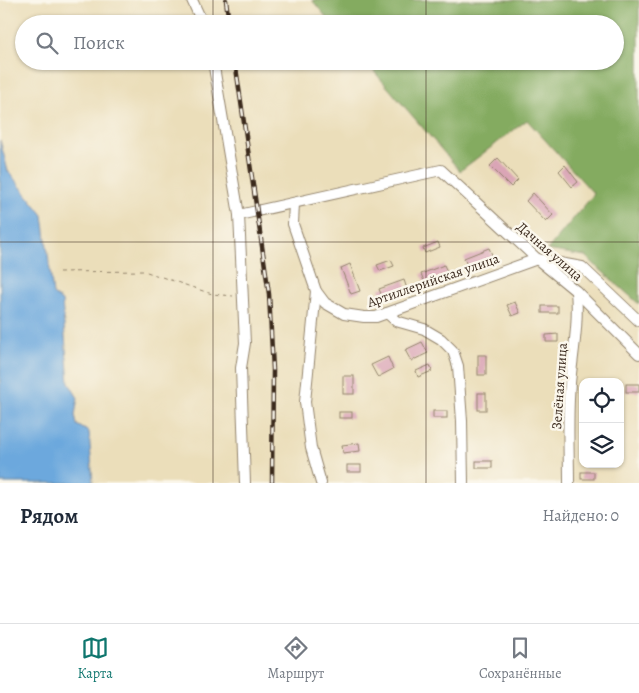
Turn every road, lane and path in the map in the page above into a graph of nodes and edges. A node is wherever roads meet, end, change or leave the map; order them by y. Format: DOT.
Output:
graph roads {
  1 [pos="192,0"];
  2 [pos="199,15"];
  3 [pos="215,70"];
  4 [pos="294,203"];
  5 [pos="239,215"];
  6 [pos="537,259"];
  7 [pos="58,272"];
  8 [pos="316,291"];
  9 [pos="576,291"];
  10 [pos="244,297"];
  11 [pos="387,313"];
  12 [pos="639,321"];
  13 [pos="639,354"];
  14 [pos="246,483"];
  15 [pos="321,483"];
  16 [pos="463,483"];
  17 [pos="569,483"];
  1 -- 2 [label="street"];
  3 -- 5 [label="street"];
  4 -- 5 [label="street"];
  4 -- 6 [label="street, Дачная улица"];
  4 -- 8 [label="street, Артиллерийская улица"];
  5 -- 10 [label="street"];
  6 -- 9 [label="street, Дачная улица"];
  6 -- 11 [label="street, Артиллерийская улица"];
  6 -- 12 [label="street"];
  7 -- 10 [label="path"];
  8 -- 11 [label="street, Артиллерийская улица"];
  8 -- 15 [label="street, Артиллерийская улица"];
  9 -- 13 [label="street, Дачная улица"];
  9 -- 17 [label="street, Зелёная улица"];
  10 -- 14 [label="street"];
  11 -- 16 [label="street"];
}
